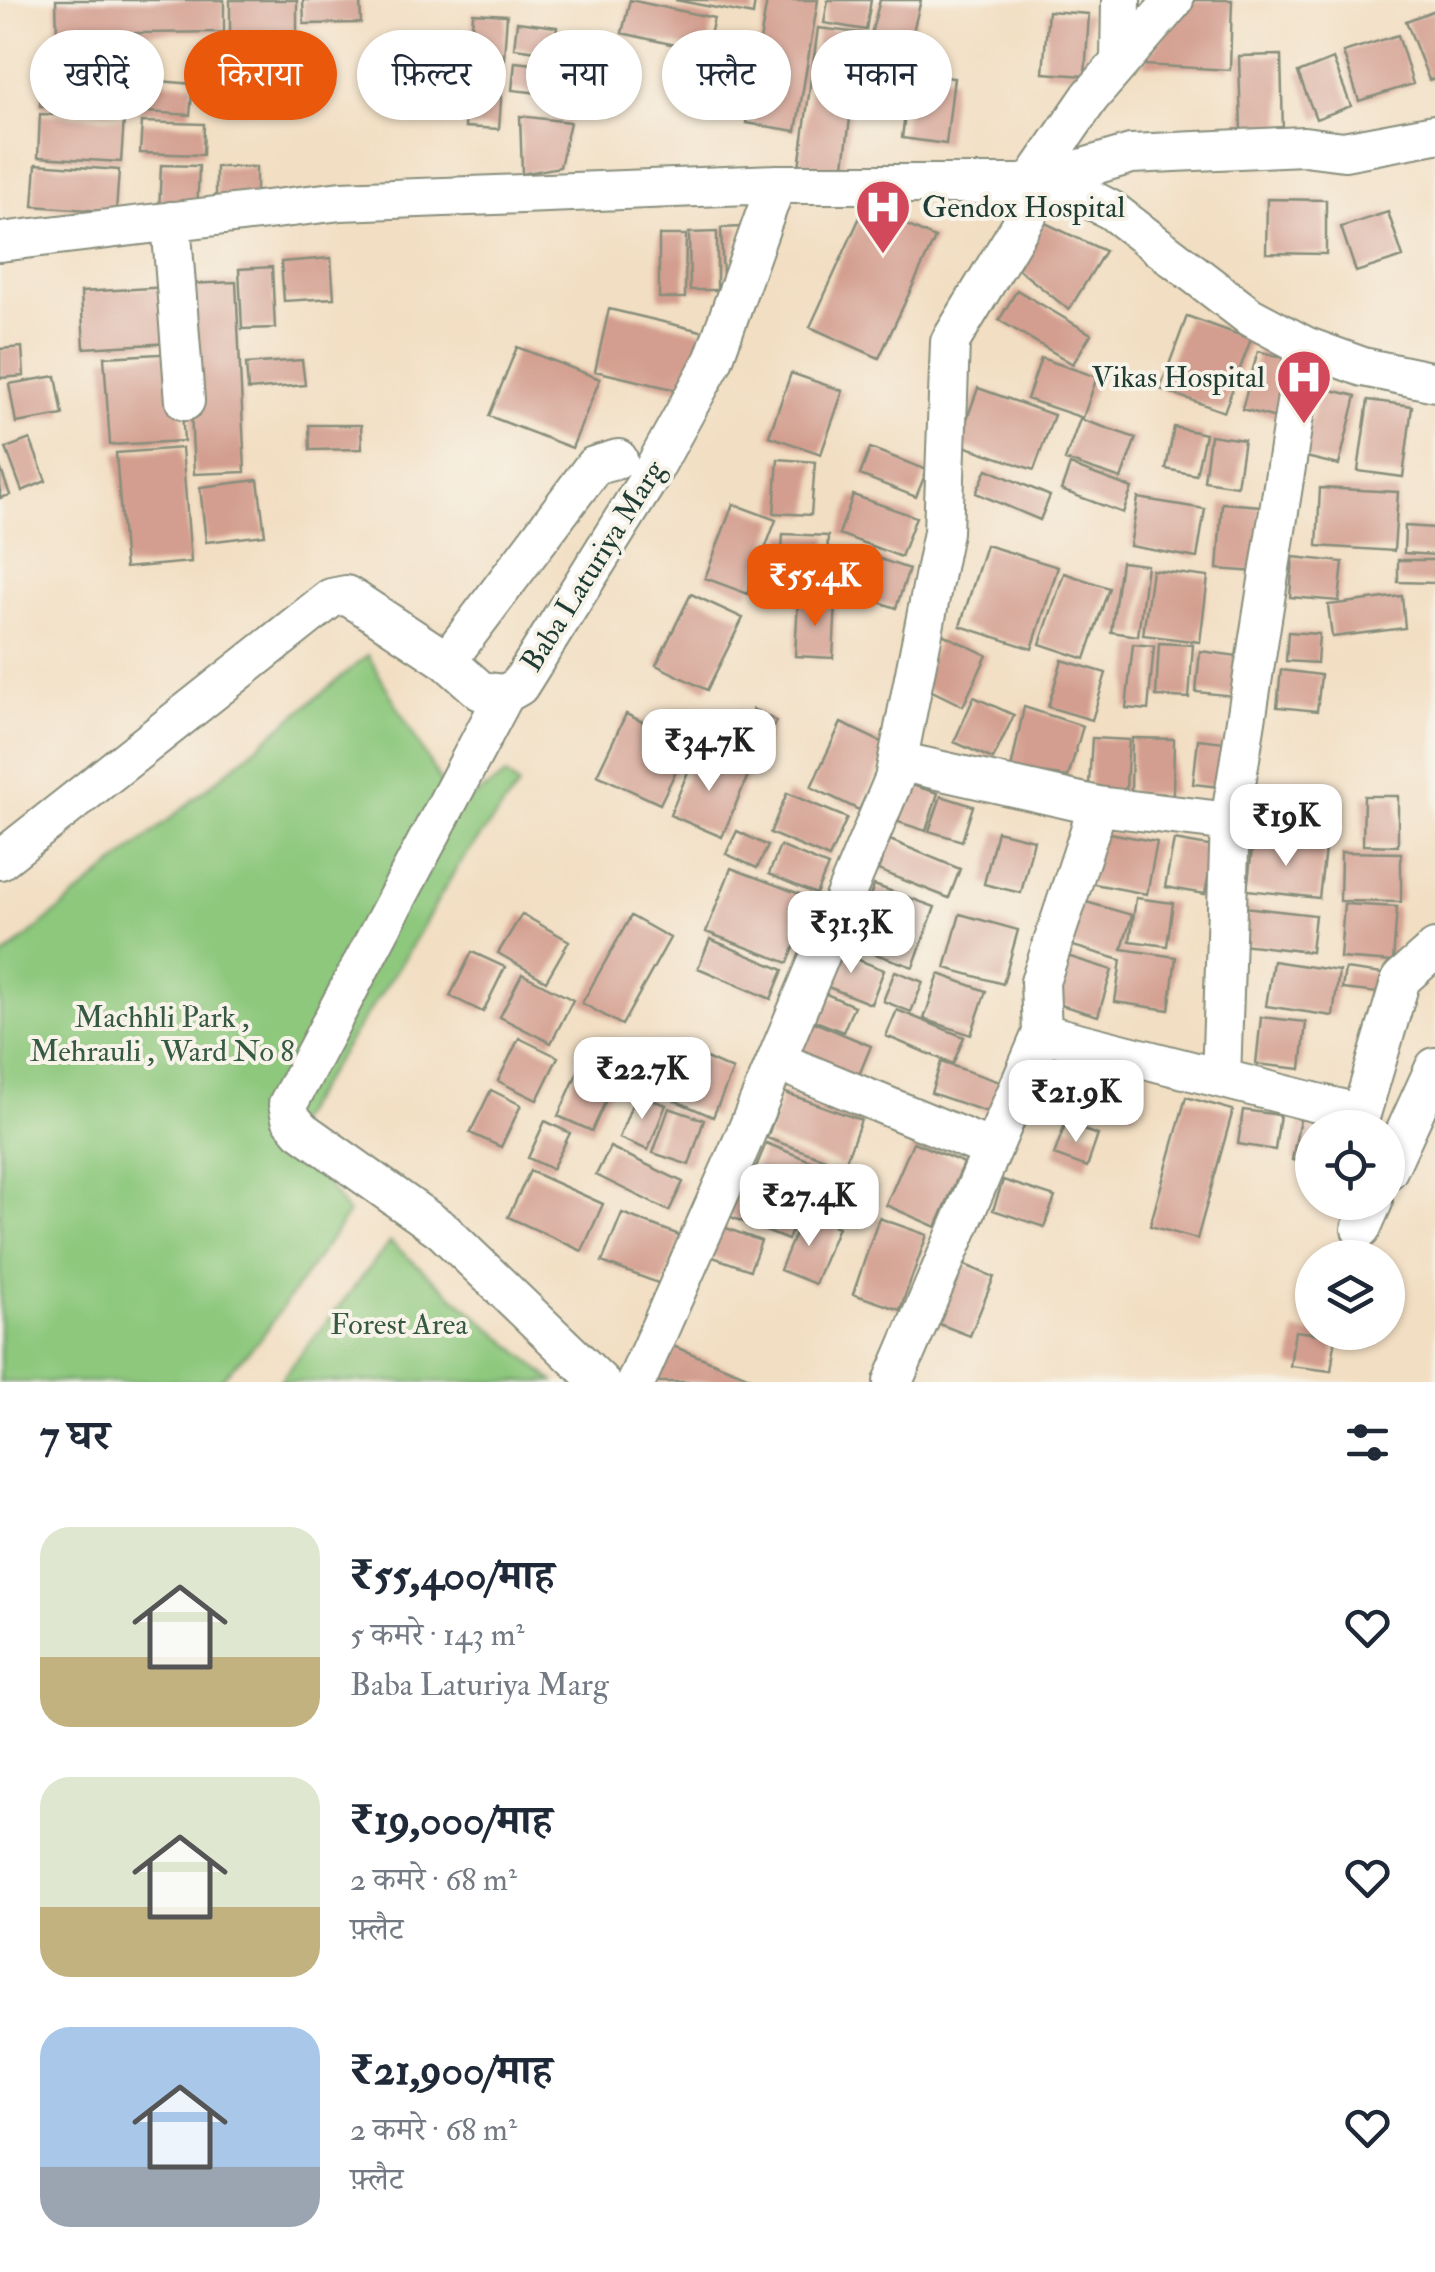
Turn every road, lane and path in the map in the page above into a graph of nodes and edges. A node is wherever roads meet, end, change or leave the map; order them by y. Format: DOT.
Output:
graph roads {
  1 [pos="1121,0"];
  2 [pos="1174,0"];
  3 [pos="1120,60"];
  4 [pos="1435,134"];
  5 [pos="776,184"];
  6 [pos="1038,186"];
  7 [pos="171,221"];
  8 [pos="0,242"];
  9 [pos="1306,346"];
  10 [pos="1435,382"];
  11 [pos="185,401"];
  12 [pos="618,459"];
  13 [pos="447,661"];
  14 [pos="505,694"];
  15 [pos="898,762"];
  16 [pos="1098,806"];
  17 [pos="1230,822"];
  18 [pos="0,860"];
  19 [pos="1435,949"];
  20 [pos="1042,1032"];
  21 [pos="777,1060"];
  22 [pos="1435,1067"];
  23 [pos="1221,1078"];
  24 [pos="1405,1133"];
  25 [pos="991,1149"];
  26 [pos="600,1382"];
  27 [pos="636,1382"];
  28 [pos="892,1382"];
  1 -- 3 [label="street"];
  2 -- 3 [label="street"];
  3 -- 6 [label="street"];
  4 -- 6 [label="street"];
  5 -- 6 [label="street"];
  5 -- 7 [label="street"];
  5 -- 14 [label="street, Baba Laturiya Marg"];
  6 -- 9 [label="street"];
  6 -- 15 [label="street"];
  7 -- 8 [label="street"];
  7 -- 11 [label="street"];
  9 -- 10 [label="street"];
  9 -- 17 [label="street"];
  12 -- 13 [label="street"];
  13 -- 14 [label="street, Baba Laturiya Marg"];
  13 -- 18 [label="street, Baba Laturiya Marg"];
  14 -- 26 [label="street"];
  15 -- 16 [label="street"];
  15 -- 21 [label="street"];
  16 -- 17 [label="street"];
  16 -- 20 [label="street"];
  17 -- 23 [label="street"];
  19 -- 23 [label="street"];
  20 -- 23 [label="street"];
  20 -- 25 [label="street"];
  21 -- 25 [label="street"];
  21 -- 27 [label="street"];
  22 -- 24 [label="street"];
  25 -- 28 [label="street"];
}
